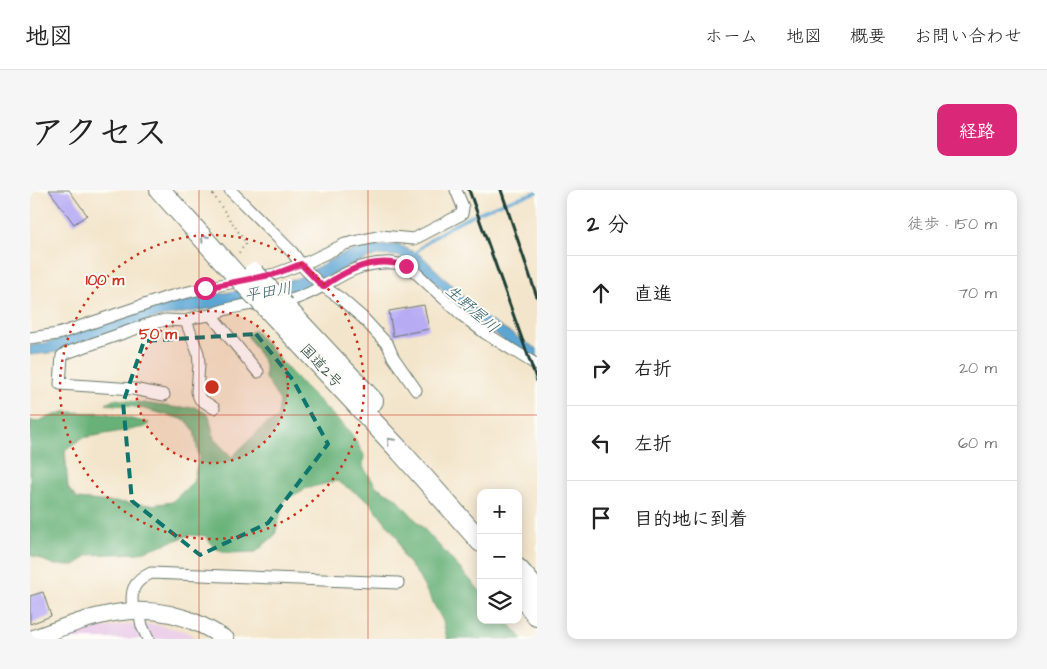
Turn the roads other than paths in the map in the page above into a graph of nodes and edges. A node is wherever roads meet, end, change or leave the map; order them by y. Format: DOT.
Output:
graph roads {
  1 [pos="160,190"];
  2 [pos="179,190"];
  3 [pos="230,190"];
  4 [pos="456,190"];
  5 [pos="302,266"];
  6 [pos="242,268"];
  7 [pos="322,286"];
  8 [pos="276,308"];
  9 [pos="211,315"];
  10 [pos="186,321"];
  11 [pos="59,335"];
  12 [pos="30,338"];
  13 [pos="65,352"];
  14 [pos="537,365"];
  15 [pos="258,372"];
  16 [pos="416,390"];
  17 [pos="164,395"];
  18 [pos="214,408"];
  19 [pos="477,519"];
  20 [pos="477,538"];
  21 [pos="522,574"];
  22 [pos="398,583"];
  23 [pos="537,592"];
  24 [pos="522,596"];
  25 [pos="136,610"];
  26 [pos="537,616"];
  27 [pos="65,633"];
  28 [pos="31,639"];
  29 [pos="148,639"];
  30 [pos="226,639"];
  6 -- 1 [label="highway, 国道2号, one-way"];
  2 -- 6 [label="highway, 国道2号"];
  3 -- 5 [label="street"];
  4 -- 5 [label="street"];
  5 -- 7 [label="street"];
  5 -- 11 [label="street"];
  6 -- 8 [label="highway, 国道2号, bridge"];
  7 -- 9 [label="street"];
  7 -- 14 [label="street"];
  7 -- 16 [label="street"];
  8 -- 19 [label="highway, 国道2号"];
  20 -- 8 [label="highway, 国道2号, one-way"];
  9 -- 10 [label="street"];
  9 -- 15 [label="street"];
  10 -- 13 [label="street"];
  10 -- 18 [label="street"];
  11 -- 12 [label="street"];
  11 -- 13 [label="street"];
  13 -- 17 [label="street"];
  21 -- 23 [label="highway"];
  22 -- 25 [label="street"];
  24 -- 26 [label="highway"];
  25 -- 27 [label="street"];
  25 -- 29 [label="street"];
  25 -- 30 [label="street"];
  27 -- 28 [label="street"];
}
